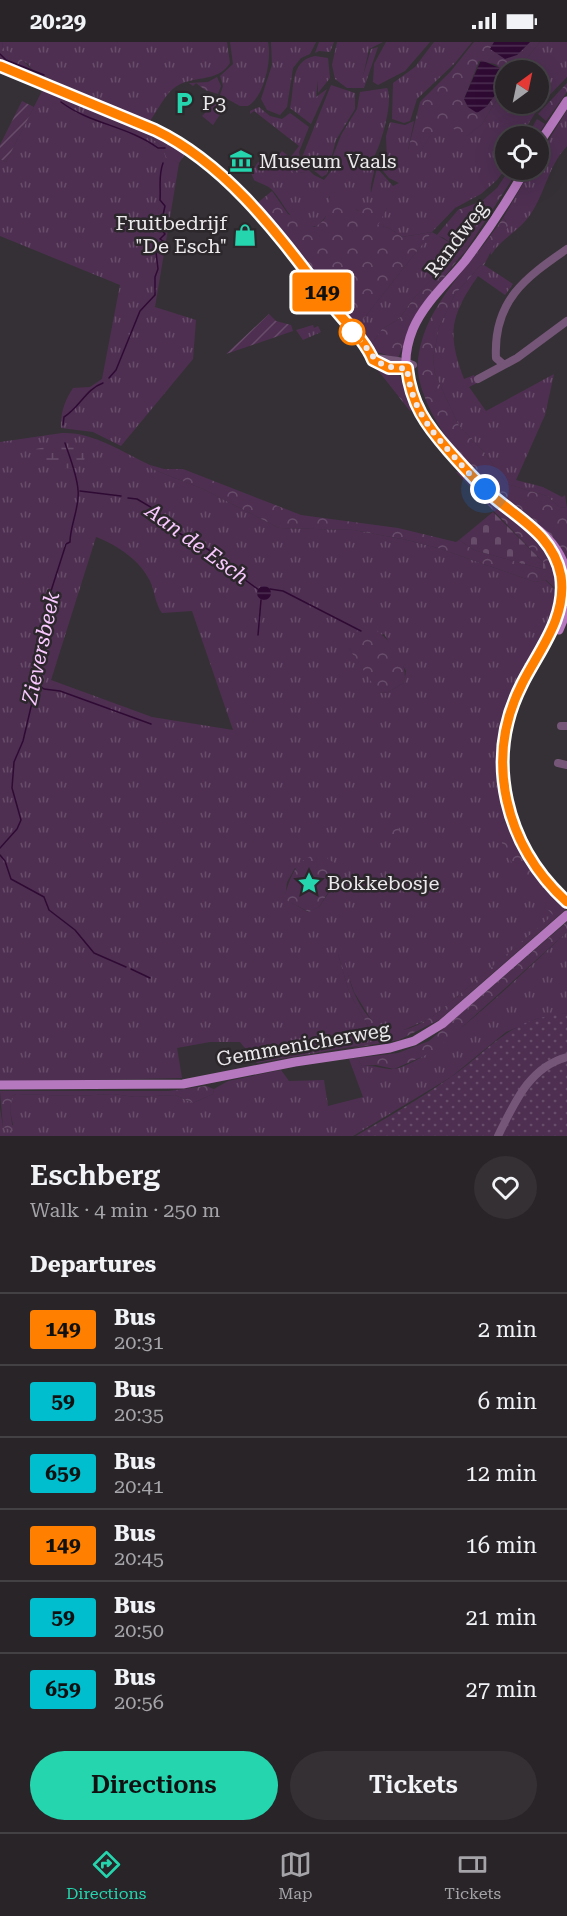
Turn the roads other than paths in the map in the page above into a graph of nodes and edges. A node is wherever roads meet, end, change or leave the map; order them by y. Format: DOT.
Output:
graph roads {
  1 [pos="0,66"];
  2 [pos="567,101"];
  3 [pos="549,128"];
  4 [pos="519,180"];
  5 [pos="567,249"];
  6 [pos="567,321"];
  7 [pos="503,364"];
  8 [pos="409,365"];
  9 [pos="478,379"];
  10 [pos="533,526"];
  11 [pos="567,574"];
  12 [pos="565,601"];
  13 [pos="567,611"];
  14 [pos="539,654"];
  15 [pos="558,763"];
  16 [pos="567,765"];
  17 [pos="567,902"];
  18 [pos="566,916"];
  19 [pos="567,1057"];
  20 [pos="0,1085"];
  21 [pos="498,1136"];
  1 -- 8 [label="street"];
  2 -- 3 [label="main road"];
  4 -- 8 [label="main road, Randweg"];
  5 -- 7 [label="street"];
  6 -- 7 [label="street"];
  7 -- 9 [label="street"];
  8 -- 10 [label="main road, Randweg"];
  10 -- 11 [label="main road"];
  10 -- 12 [label="main road"];
  12 -- 14 [label="main road"];
  13 -- 14 [label="main road"];
  14 -- 17 [label="main road"];
  15 -- 16 [label="street"];
  18 -- 20 [label="main road, Gemmenicherweg"];
  19 -- 21 [label="street"];
}
